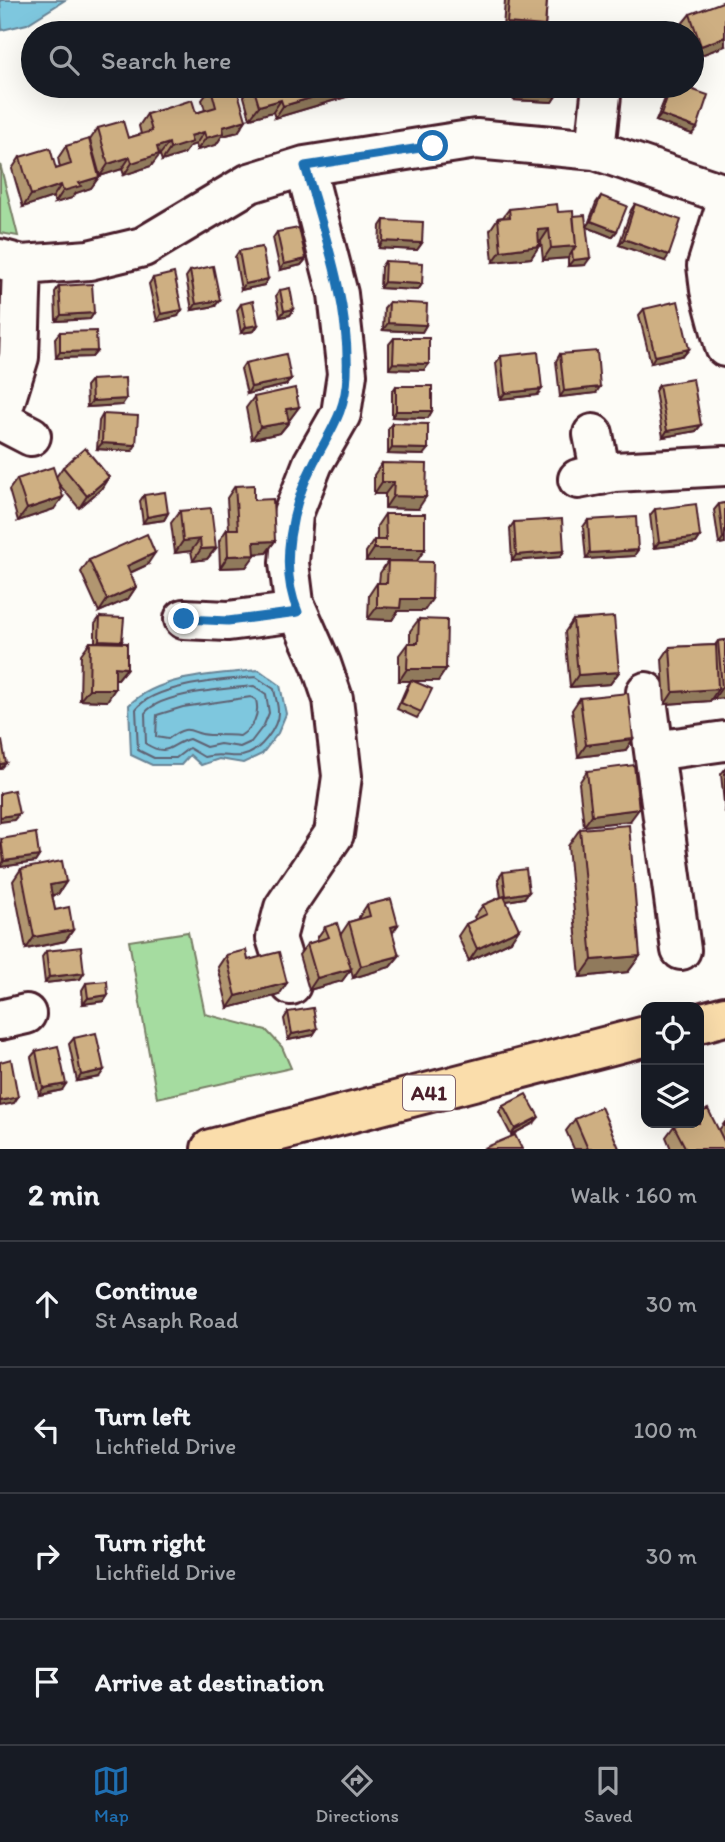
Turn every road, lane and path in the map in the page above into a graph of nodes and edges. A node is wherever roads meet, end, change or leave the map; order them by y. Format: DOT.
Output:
graph roads {
  1 [pos="601,98"];
  2 [pos="595,150"];
  3 [pos="305,166"];
  4 [pos="725,194"];
  5 [pos="725,208"];
  6 [pos="11,262"];
  7 [pos="725,347"];
  8 [pos="10,425"];
  9 [pos="593,434"];
  10 [pos="725,466"];
  11 [pos="298,612"];
  12 [pos="184,619"];
  13 [pos="646,692"];
  14 [pos="725,741"];
  15 [pos="654,751"];
  16 [pos="681,950"];
  17 [pos="291,985"];
  18 [pos="725,1016"];
  19 [pos="704,1022"];
  20 [pos="641,1037"];
  21 [pos="211,1149"];
  1 -- 2 [label="street"];
  2 -- 3 [label="street"];
  2 -- 4 [label="street"];
  3 -- 6 [label="street"];
  3 -- 11 [label="street"];
  5 -- 7 [label="street"];
  6 -- 8 [label="street"];
  9 -- 10 [label="street"];
  11 -- 12 [label="street"];
  11 -- 17 [label="street"];
  13 -- 15 [label="street"];
  14 -- 15 [label="street"];
  15 -- 16 [label="street"];
  18 -- 19 [label="main road"];
  20 -- 21 [label="main road, A41"];
}
